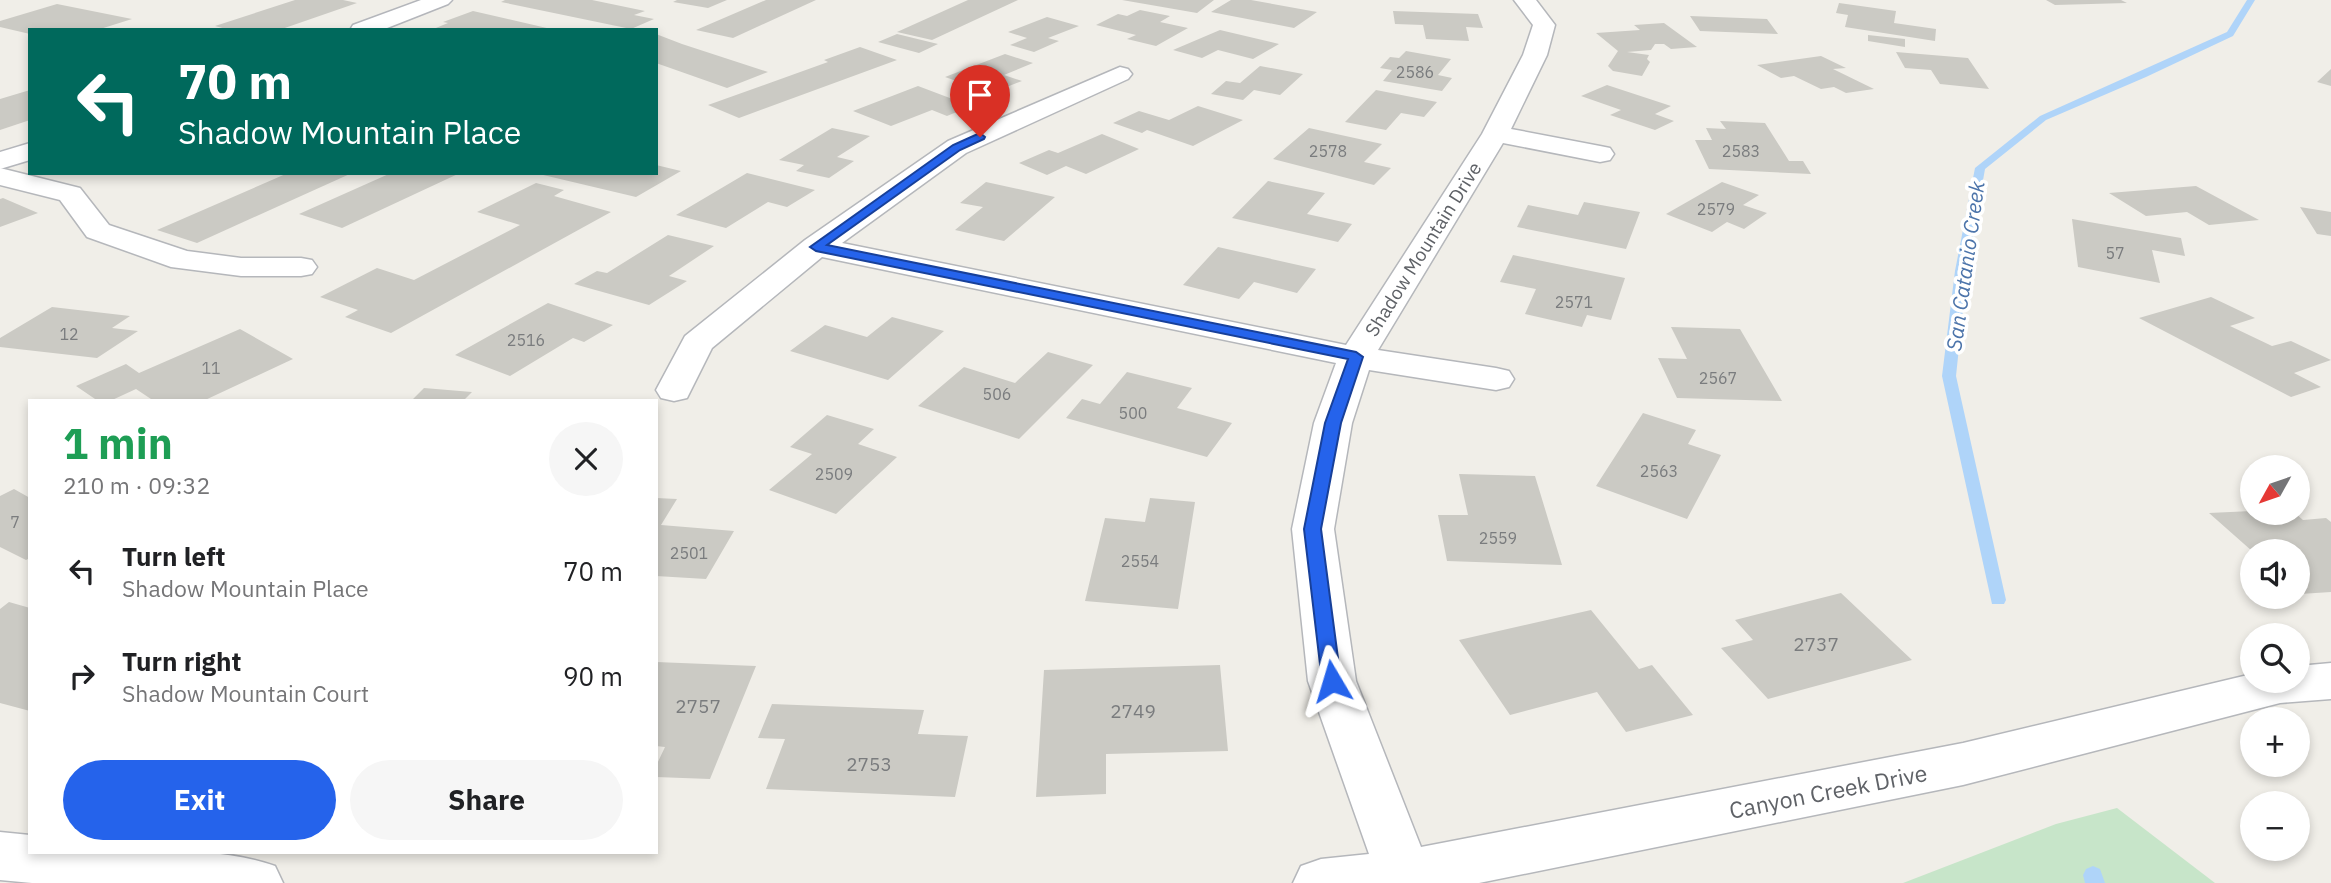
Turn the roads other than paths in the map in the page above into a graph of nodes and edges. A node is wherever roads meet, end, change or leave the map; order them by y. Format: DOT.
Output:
graph roads {
  1 [pos="442,0"];
  2 [pos="1531,1"];
  3 [pos="366,28"];
  4 [pos="1119,74"];
  5 [pos="1495,134"];
  6 [pos="28,152"];
  7 [pos="1600,154"];
  8 [pos="0,162"];
  9 [pos="0,176"];
  10 [pos="816,247"];
  11 [pos="301,267"];
  12 [pos="1356,357"];
  13 [pos="1496,379"];
  14 [pos="674,390"];
  15 [pos="2331,681"];
  16 [pos="0,856"];
  17 [pos="1404,874"];
  18 [pos="255,883"];
  19 [pos="1321,883"];
  1 -- 3 [label="street"];
  2 -- 5 [label="street, Shadow Mountain Drive"];
  4 -- 10 [label="street"];
  5 -- 7 [label="street"];
  5 -- 12 [label="street, Shadow Mountain Drive"];
  6 -- 8 [label="street"];
  9 -- 11 [label="street"];
  10 -- 12 [label="street"];
  10 -- 14 [label="street"];
  12 -- 13 [label="street"];
  12 -- 17 [label="street, Shadow Mountain Drive"];
  15 -- 17 [label="street, Canyon Creek Drive"];
  16 -- 18 [label="street"];
  17 -- 19 [label="street, Canyon Creek Drive"];
}
